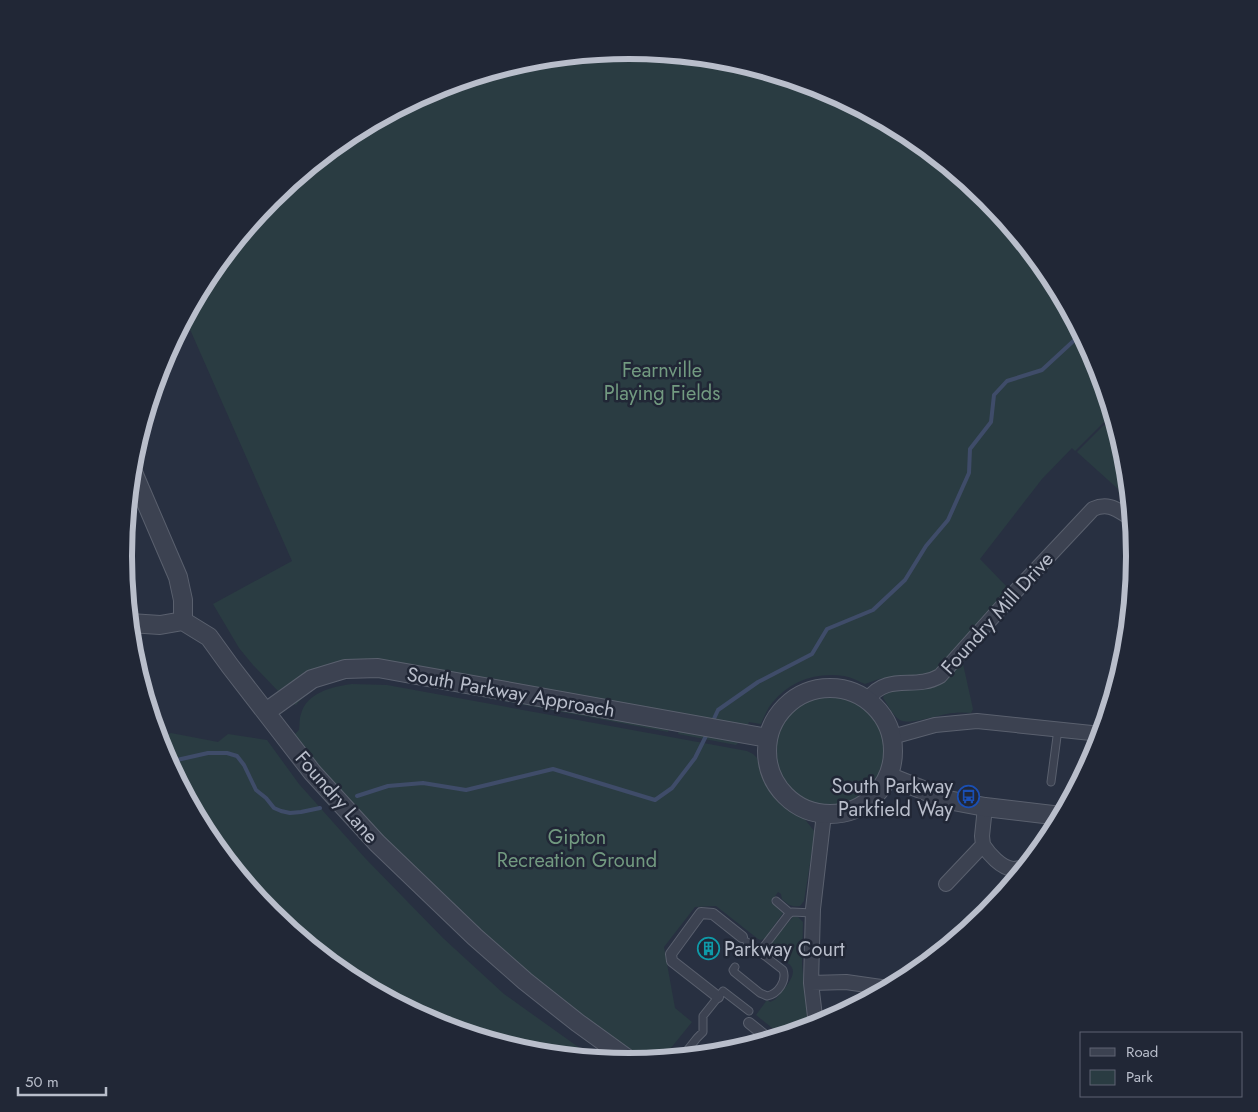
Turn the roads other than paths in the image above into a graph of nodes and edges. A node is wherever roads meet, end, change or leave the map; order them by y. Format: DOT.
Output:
graph roads {
  1 [pos="137,482"];
  2 [pos="1124,514"];
  3 [pos="183,621"];
  4 [pos="136,623"];
  5 [pos="868,699"];
  6 [pos="266,712"];
  7 [pos="1058,729"];
  8 [pos="1093,733"];
  9 [pos="892,737"];
  10 [pos="767,738"];
  11 [pos="888,776"];
  12 [pos="1051,782"];
  13 [pos="985,806"];
  14 [pos="824,814"];
  15 [pos="1053,815"];
  16 [pos="983,845"];
  17 [pos="1015,868"];
  18 [pos="1011,869"];
  19 [pos="1011,874"];
  20 [pos="946,884"];
  21 [pos="776,901"];
  22 [pos="790,913"];
  23 [pos="813,913"];
  24 [pos="745,940"];
  25 [pos="762,953"];
  26 [pos="735,967"];
  27 [pos="811,982"];
  28 [pos="879,987"];
  29 [pos="718,997"];
  30 [pos="749,1010"];
  31 [pos="815,1017"];
  32 [pos="749,1023"];
  33 [pos="763,1034"];
  34 [pos="688,1050"];
  35 [pos="619,1053"];
  1 -- 3 [label="street"];
  2 -- 5 [label="street, Foundry Mill Drive"];
  3 -- 4 [label="street"];
  3 -- 6 [label="street, Foundry Lane"];
  5 -- 9 [label="street"];
  5 -- 10 [label="street"];
  6 -- 10 [label="street, South Parkway Approach"];
  6 -- 35 [label="street, Foundry Lane"];
  7 -- 8 [label="street"];
  7 -- 9 [label="street"];
  7 -- 12 [label="lane"];
  9 -- 11 [label="street"];
  10 -- 14 [label="street"];
  11 -- 13 [label="street"];
  11 -- 14 [label="street"];
  13 -- 15 [label="street"];
  13 -- 16 [label="street"];
  14 -- 23 [label="street"];
  16 -- 18 [label="street"];
  16 -- 20 [label="street"];
  17 -- 18 [label="street"];
  18 -- 19 [label="lane"];
  21 -- 22 [label="lane"];
  22 -- 23 [label="lane"];
  22 -- 25 [label="lane"];
  23 -- 27 [label="street"];
  24 -- 25 [label="lane"];
  24 -- 29 [label="street"];
  25 -- 26 [label="lane"];
  27 -- 28 [label="street"];
  27 -- 31 [label="street"];
  29 -- 30 [label="lane"];
  29 -- 34 [label="lane"];
  32 -- 33 [label="street"];
}
